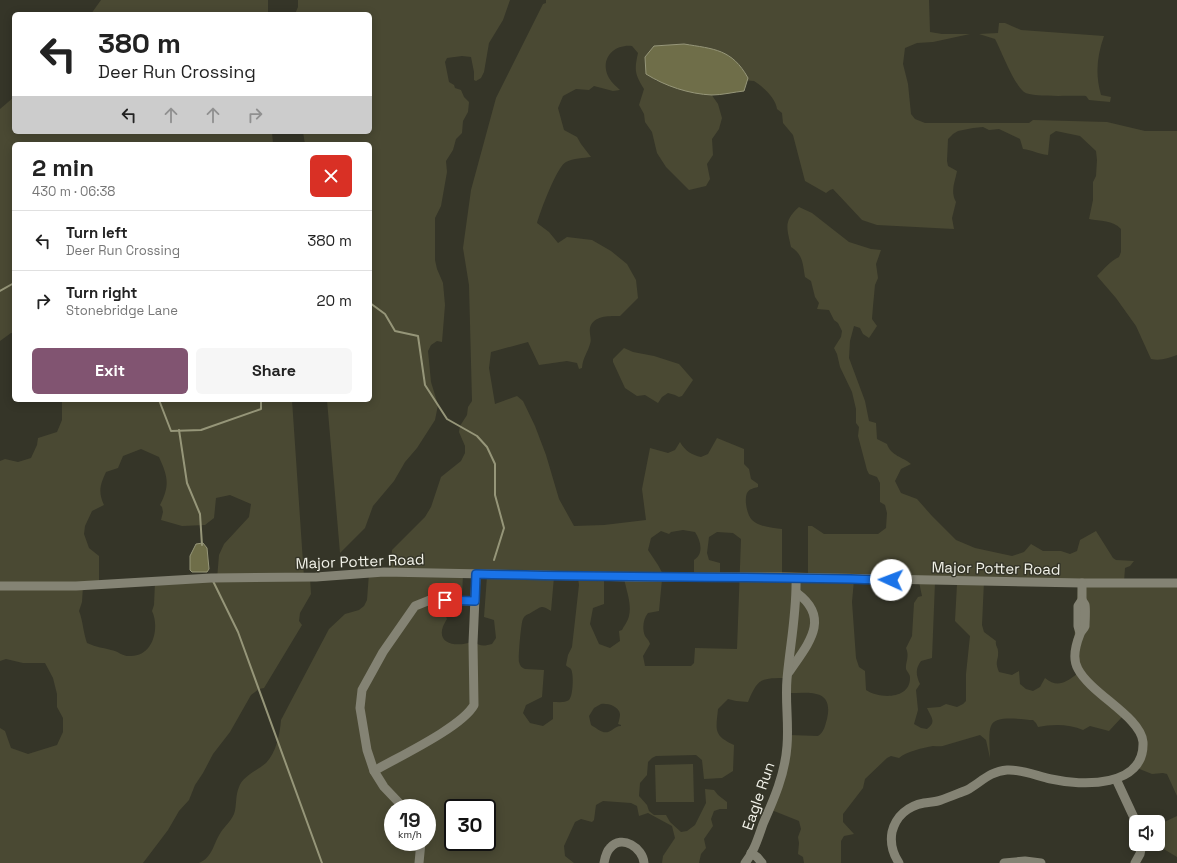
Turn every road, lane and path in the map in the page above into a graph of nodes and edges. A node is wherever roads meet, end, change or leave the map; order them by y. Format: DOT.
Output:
graph roads {
  1 [pos="476,574"];
  2 [pos="796,578"];
  3 [pos="1082,583"];
  4 [pos="1177,583"];
  5 [pos="0,586"];
  6 [pos="797,593"];
  7 [pos="475,601"];
  8 [pos="788,675"];
  9 [pos="374,771"];
  10 [pos="1116,779"];
  11 [pos="395,799"];
  12 [pos="1133,815"];
  13 [pos="420,851"];
  14 [pos="1141,851"];
  15 [pos="752,853"];
  16 [pos="419,863"];
  17 [pos="604,863"];
  18 [pos="644,863"];
  19 [pos="745,863"];
  20 [pos="762,863"];
  21 [pos="899,863"];
  22 [pos="1004,863"];
  23 [pos="1041,863"];
  24 [pos="1135,863"];
  1 -- 2 [label="street, Major Potter Road"];
  1 -- 5 [label="street, Major Potter Road"];
  1 -- 7 [label="street"];
  2 -- 3 [label="street, Major Potter Road"];
  2 -- 6 [label="street, Eagle Run"];
  3 -- 4 [label="street, Major Potter Road"];
  3 -- 10 [label="street"];
  6 -- 8 [label="street, Eagle Run"];
  6 -- 8 [label="street, Eagle Run"];
  7 -- 9 [label="street"];
  7 -- 9 [label="street"];
  8 -- 15 [label="street, Eagle Run"];
  9 -- 11 [label="street"];
  10 -- 12 [label="street"];
  10 -- 21 [label="street"];
  13 -- 16 [label="street"];
  14 -- 24 [label="street"];
  15 -- 19 [label="street, Eagle Run"];
  15 -- 20 [label="street, Eagle Run"];
  17 -- 18 [label="street"];
  22 -- 23 [label="street"];
}
